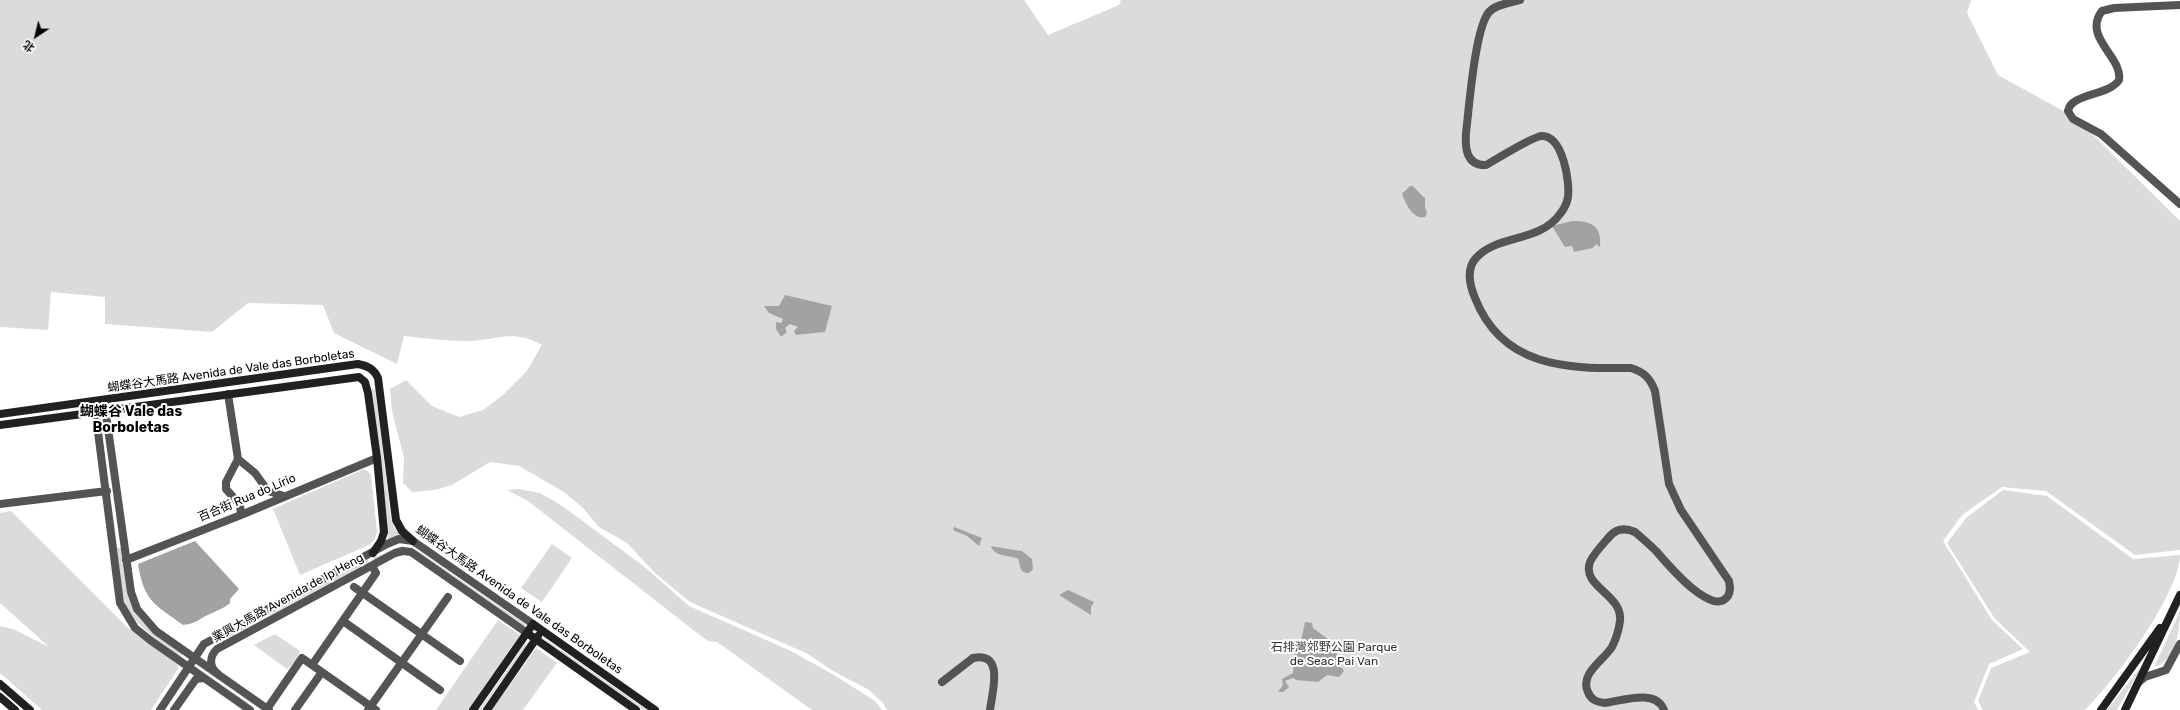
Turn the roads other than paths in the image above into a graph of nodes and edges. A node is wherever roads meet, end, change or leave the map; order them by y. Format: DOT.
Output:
graph roads {
  1 [pos="1520,0"];
  2 [pos="2180,5"];
  3 [pos="2180,204"];
  4 [pos="228,394"];
  5 [pos="104,400"];
  6 [pos="94,401"];
  7 [pos="105,411"];
  8 [pos="96,412"];
  9 [pos="0,414"];
  10 [pos="0,425"];
  11 [pos="377,458"];
  12 [pos="238,459"];
  13 [pos="107,491"];
  14 [pos="284,496"];
  15 [pos="0,504"];
  16 [pos="241,515"];
  17 [pos="413,541"];
  18 [pos="373,553"];
  19 [pos="395,553"];
  20 [pos="126,560"];
  21 [pos="372,566"];
  22 [pos="354,587"];
  23 [pos="363,593"];
  24 [pos="2180,595"];
  25 [pos="448,597"];
  26 [pos="2174,608"];
  27 [pos="343,621"];
  28 [pos="533,624"];
  29 [pos="542,631"];
  30 [pos="527,633"];
  31 [pos="422,634"];
  32 [pos="536,640"];
  33 [pos="204,644"];
  34 [pos="2180,644"];
  35 [pos="178,646"];
  36 [pos="195,658"];
  37 [pos="2149,660"];
  38 [pos="460,661"];
  39 [pos="402,663"];
  40 [pos="312,665"];
  41 [pos="190,668"];
  42 [pos="322,672"];
  43 [pos="218,674"];
  44 [pos="2156,674"];
  45 [pos="204,678"];
  46 [pos="942,682"];
  47 [pos="2139,682"];
  48 [pos="0,684"];
  49 [pos="440,690"];
  50 [pos="0,697"];
  51 [pos="268,709"];
  52 [pos="372,709"];
  53 [pos="15,710"];
  54 [pos="30,710"];
  55 [pos="160,710"];
  56 [pos="174,710"];
  57 [pos="250,710"];
  58 [pos="295,710"];
  59 [pos="473,710"];
  60 [pos="487,710"];
  61 [pos="636,710"];
  62 [pos="655,710"];
  63 [pos="990,710"];
  64 [pos="1664,710"];
  65 [pos="2101,710"];
  66 [pos="2125,710"];
  1 -- 64 [label="street"];
  2 -- 3 [label="street"];
  4 -- 7 [label="street, 蝴蝶谷大馬路 Avenida de Vale das Borboletas"];
  4 -- 11 [label="street, 蝴蝶谷大馬路 Avenida de Vale das Borboletas"];
  4 -- 12 [label="street"];
  5 -- 6 [label="street, 蝴蝶谷大馬路 Avenida de Vale das Borboletas"];
  5 -- 7 [label="street"];
  5 -- 17 [label="street, 蝴蝶谷大馬路 Avenida de Vale das Borboletas"];
  6 -- 8 [label="street"];
  6 -- 9 [label="street, 蝴蝶谷大馬路 Avenida de Vale das Borboletas"];
  7 -- 8 [label="street, 蝴蝶谷大馬路 Avenida de Vale das Borboletas"];
  7 -- 20 [label="street"];
  8 -- 10 [label="street, 蝴蝶谷大馬路 Avenida de Vale das Borboletas"];
  8 -- 13 [label="street"];
  11 -- 14 [label="street, 百合街 Rua do Lírio"];
  11 -- 18 [label="street, 蝴蝶谷大馬路 Avenida de Vale das Borboletas"];
  12 -- 14 [label="street"];
  12 -- 16 [label="street"];
  13 -- 15 [label="street"];
  13 -- 41 [label="street"];
  14 -- 16 [label="street, 百合街 Rua do Lírio"];
  16 -- 20 [label="street, 百合街 Rua do Lírio"];
  17 -- 18 [label="street, 業興大馬路 Avenida de Ip Heng"];
  17 -- 28 [label="street, 蝴蝶谷大馬路 Avenida de Vale das Borboletas"];
  18 -- 33 [label="street, 業興大馬路 Avenida de Ip Heng"];
  19 -- 21 [label="street, 業興大馬路 Avenida de Ip Heng"];
  19 -- 30 [label="street, 蝴蝶谷大馬路 Avenida de Vale das Borboletas"];
  20 -- 35 [label="street"];
  21 -- 23 [label="street"];
  21 -- 43 [label="street, 業興大馬路 Avenida de Ip Heng"];
  22 -- 23 [label="street"];
  23 -- 27 [label="street"];
  23 -- 31 [label="street"];
  24 -- 26 [label="street"];
  25 -- 31 [label="street"];
  26 -- 37 [label="street"];
  26 -- 65 [label="street"];
  27 -- 39 [label="street"];
  27 -- 40 [label="street"];
  28 -- 29 [label="street, 蝴蝶谷大馬路 Avenida de Vale das Borboletas"];
  28 -- 30 [label="street"];
  29 -- 32 [label="street"];
  29 -- 62 [label="street, 蝴蝶谷大馬路 Avenida de Vale das Borboletas"];
  30 -- 32 [label="street, 蝴蝶谷大馬路 Avenida de Vale das Borboletas"];
  30 -- 59 [label="street"];
  31 -- 38 [label="street"];
  31 -- 39 [label="street"];
  32 -- 60 [label="street"];
  32 -- 61 [label="street, 蝴蝶谷大馬路 Avenida de Vale das Borboletas"];
  33 -- 35 [label="street"];
  33 -- 36 [label="street"];
  34 -- 44 [label="street"];
  35 -- 36 [label="street"];
  36 -- 41 [label="street"];
  36 -- 43 [label="street"];
  37 -- 44 [label="street"];
  37 -- 47 [label="street"];
  39 -- 49 [label="street"];
  39 -- 52 [label="street"];
  40 -- 42 [label="street"];
  40 -- 51 [label="street"];
  41 -- 45 [label="street"];
  41 -- 55 [label="street"];
  42 -- 52 [label="street"];
  42 -- 58 [label="street"];
  43 -- 51 [label="street"];
  44 -- 47 [label="street"];
  45 -- 56 [label="street"];
  45 -- 57 [label="street"];
  46 -- 63 [label="street"];
  47 -- 66 [label="street"];
  48 -- 54 [label="street"];
  50 -- 53 [label="street"];
}
